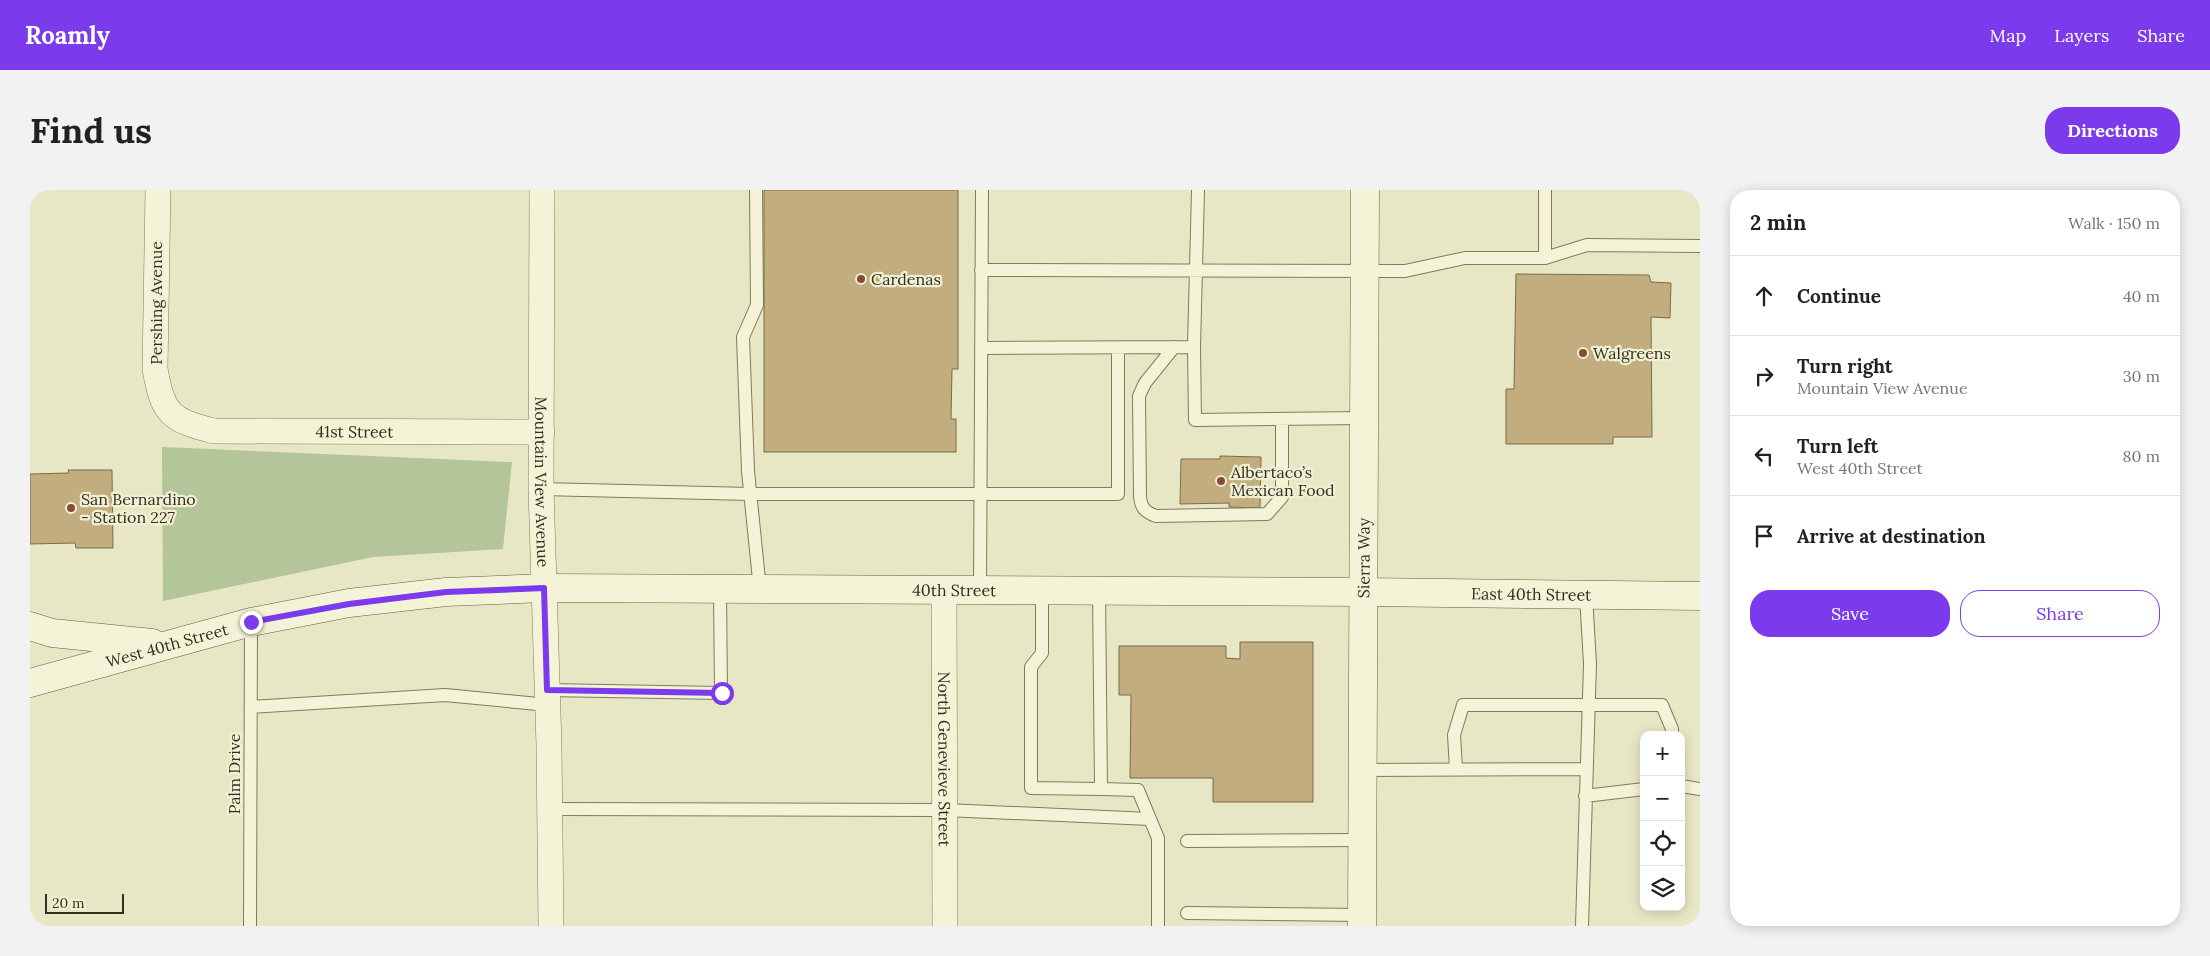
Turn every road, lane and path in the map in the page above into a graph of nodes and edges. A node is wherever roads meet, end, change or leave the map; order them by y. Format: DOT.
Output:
graph roads {
  1 [pos="158,190"];
  2 [pos="542,190"];
  3 [pos="756,190"];
  4 [pos="982,190"];
  5 [pos="1198,190"];
  6 [pos="1365,190"];
  7 [pos="1545,190"];
  8 [pos="1700,246"];
  9 [pos="1545,258"];
  10 [pos="981,270"];
  11 [pos="1197,272"];
  12 [pos="1364,272"];
  13 [pos="1174,347"];
  14 [pos="1194,347"];
  15 [pos="981,348"];
  16 [pos="1118,348"];
  17 [pos="170,414"];
  18 [pos="1364,418"];
  19 [pos="1282,419"];
  20 [pos="542,432"];
  21 [pos="541,489"];
  22 [pos="750,494"];
  23 [pos="980,495"];
  24 [pos="544,588"];
  25 [pos="720,590"];
  26 [pos="760,590"];
  27 [pos="944,591"];
  28 [pos="980,591"];
  29 [pos="1042,591"];
  30 [pos="1099,591"];
  31 [pos="1364,592"];
  32 [pos="1586,595"];
  33 [pos="1700,596"];
  34 [pos="251,622"];
  35 [pos="30,626"];
  36 [pos="166,645"];
  37 [pos="30,683"];
  38 [pos="548,698"];
  39 [pos="1588,706"];
  40 [pos="251,707"];
  41 [pos="1672,731"];
  42 [pos="1456,769"];
  43 [pos="1586,769"];
  44 [pos="1362,770"];
  45 [pos="1685,787"];
  46 [pos="1101,789"];
  47 [pos="1640,789"];
  48 [pos="1700,789"];
  49 [pos="1585,796"];
  50 [pos="550,809"];
  51 [pos="945,810"];
  52 [pos="1150,819"];
  53 [pos="1362,840"];
  54 [pos="1187,841"];
  55 [pos="1188,913"];
  56 [pos="1362,921"];
  57 [pos="250,926"];
  58 [pos="551,926"];
  59 [pos="945,926"];
  60 [pos="1158,926"];
  61 [pos="1582,926"];
  1 -- 17 [label="street, Pershing Avenue"];
  2 -- 20 [label="street, Mountain View Avenue"];
  3 -- 22 [label="lane"];
  4 -- 10 [label="lane"];
  5 -- 11 [label="lane"];
  6 -- 12 [label="main road, Sierra Way"];
  7 -- 9 [label="lane"];
  8 -- 9 [label="lane"];
  9 -- 12 [label="lane"];
  10 -- 11 [label="lane"];
  10 -- 15 [label="lane"];
  11 -- 12 [label="lane"];
  11 -- 14 [label="lane"];
  12 -- 18 [label="main road, Sierra Way"];
  13 -- 14 [label="lane"];
  13 -- 16 [label="lane"];
  13 -- 19 [label="lane"];
  14 -- 19 [label="lane"];
  15 -- 16 [label="lane"];
  15 -- 23 [label="lane"];
  16 -- 23 [label="lane"];
  17 -- 20 [label="street, 41st Street"];
  18 -- 19 [label="lane"];
  18 -- 31 [label="main road, Sierra Way"];
  20 -- 21 [label="street, Mountain View Avenue"];
  21 -- 22 [label="lane"];
  21 -- 24 [label="street, Mountain View Avenue"];
  22 -- 23 [label="lane"];
  22 -- 26 [label="lane"];
  23 -- 28 [label="lane"];
  24 -- 25 [label="main road, 40th Street"];
  24 -- 34 [label="main road, West 40th Street"];
  24 -- 38 [label="street, Mountain View Avenue"];
  25 -- 26 [label="main road, 40th Street"];
  25 -- 38 [label="lane"];
  26 -- 27 [label="main road, 40th Street"];
  27 -- 28 [label="main road, 40th Street"];
  27 -- 51 [label="street, North Genevieve Street"];
  28 -- 29 [label="main road, 40th Street"];
  29 -- 30 [label="main road, 40th Street"];
  29 -- 46 [label="lane"];
  30 -- 31 [label="main road, 40th Street"];
  30 -- 46 [label="lane"];
  31 -- 32 [label="main road, East 40th Street"];
  31 -- 44 [label="main road, Sierra Way"];
  32 -- 33 [label="main road, East 40th Street"];
  32 -- 39 [label="lane"];
  34 -- 36 [label="main road, West 40th Street"];
  34 -- 40 [label="lane, Palm Drive"];
  35 -- 36 [label="main road"];
  36 -- 37 [label="main road, West 40th Street"];
  38 -- 40 [label="lane"];
  38 -- 50 [label="street, Mountain View Avenue"];
  39 -- 41 [label="lane"];
  39 -- 42 [label="lane"];
  39 -- 43 [label="lane"];
  40 -- 57 [label="lane, Palm Drive"];
  42 -- 43 [label="lane"];
  42 -- 44 [label="lane"];
  43 -- 49 [label="lane"];
  44 -- 53 [label="main road, Sierra Way"];
  45 -- 48 [label="lane"];
  46 -- 52 [label="lane"];
  47 -- 49 [label="lane"];
  49 -- 61 [label="lane"];
  50 -- 51 [label="lane"];
  50 -- 58 [label="street, Mountain View Avenue"];
  51 -- 52 [label="lane"];
  51 -- 59 [label="street, North Genevieve Street"];
  52 -- 60 [label="lane"];
  53 -- 54 [label="lane"];
  53 -- 56 [label="main road, Sierra Way"];
  55 -- 56 [label="lane"];
}
